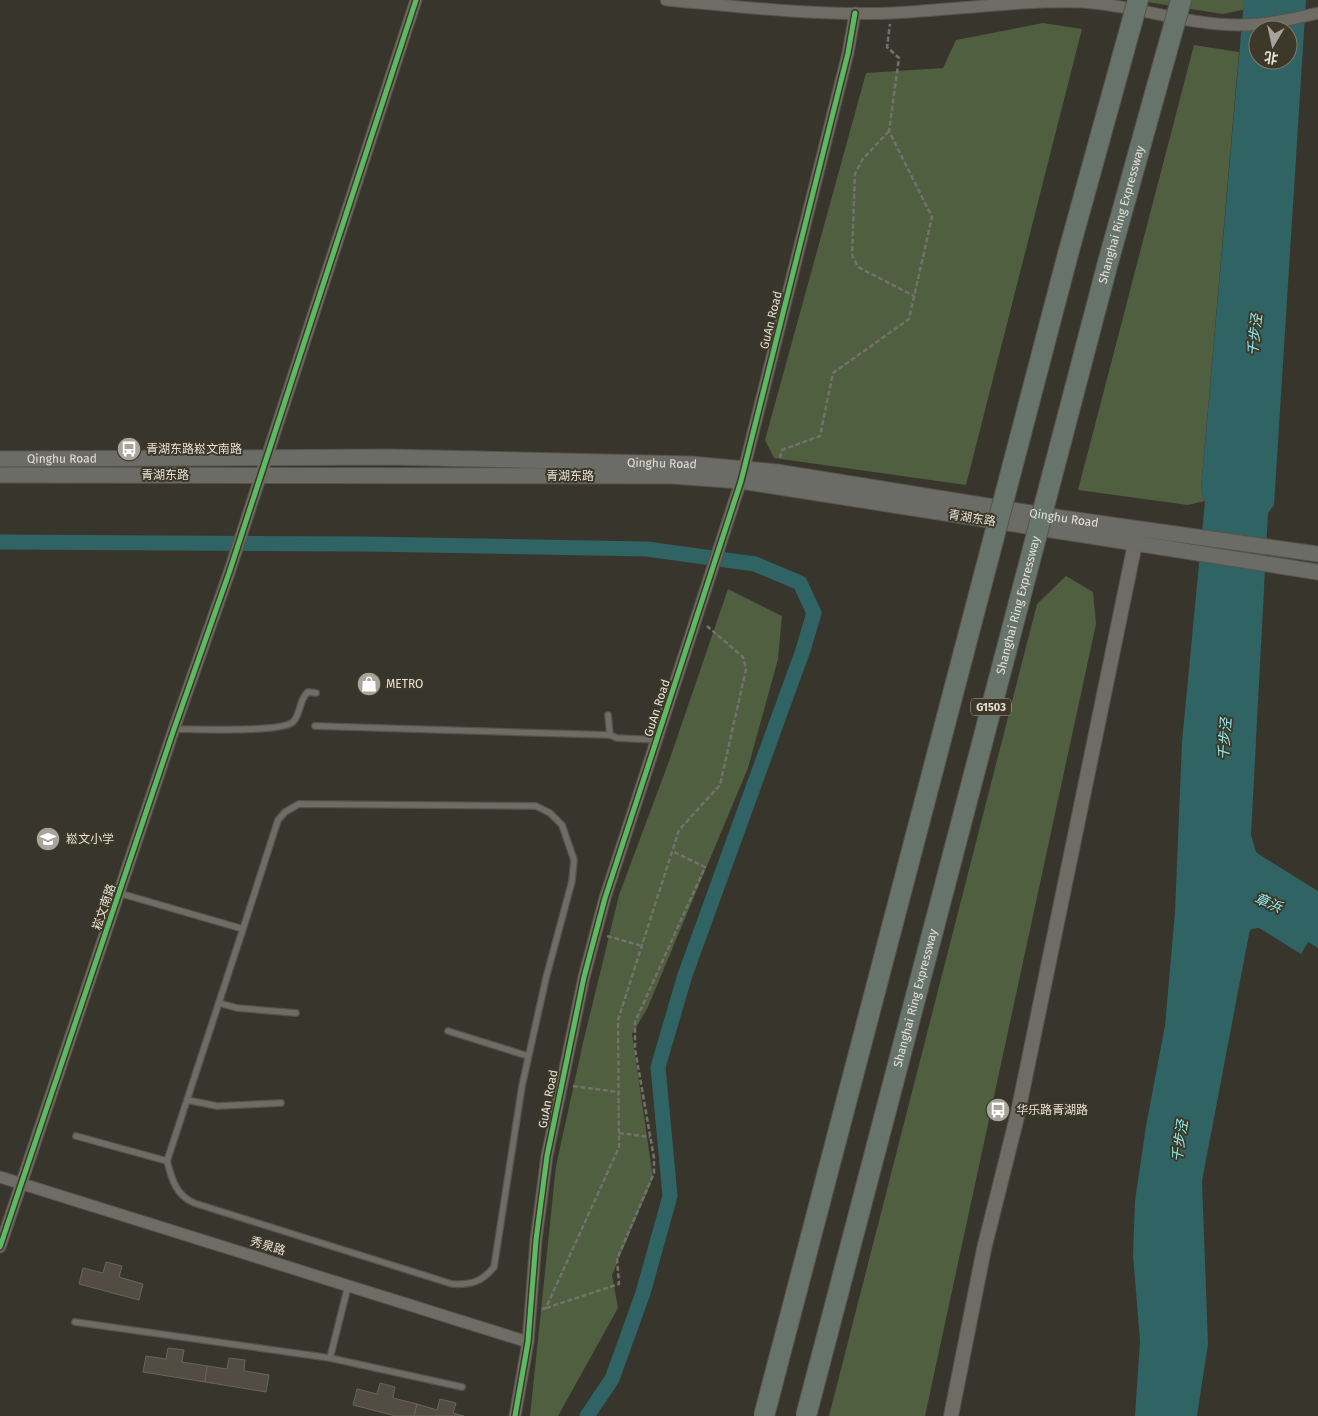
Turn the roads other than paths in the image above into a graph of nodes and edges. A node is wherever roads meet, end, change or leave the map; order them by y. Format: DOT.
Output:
graph roads {
  1 [pos="416,0"];
  2 [pos="666,0"];
  3 [pos="1138,0"];
  4 [pos="1181,0"];
  5 [pos="855,13"];
  6 [pos="1318,13"];
  7 [pos="0,459"];
  8 [pos="265,460"];
  9 [pos="0,475"];
  10 [pos="742,475"];
  11 [pos="260,476"];
  12 [pos="1136,536"];
  13 [pos="1318,554"];
  14 [pos="1318,572"];
  15 [pos="316,693"];
  16 [pos="608,715"];
  17 [pos="316,726"];
  18 [pos="174,729"];
  19 [pos="610,735"];
  20 [pos="657,740"];
  21 [pos="119,893"];
  22 [pos="243,929"];
  23 [pos="219,1003"];
  24 [pos="296,1013"];
  25 [pos="448,1031"];
  26 [pos="528,1056"];
  27 [pos="187,1100"];
  28 [pos="281,1103"];
  29 [pos="76,1136"];
  30 [pos="167,1161"];
  31 [pos="0,1177"];
  32 [pos="22,1184"];
  33 [pos="0,1247"];
  34 [pos="348,1286"];
  35 [pos="75,1322"];
  36 [pos="528,1342"];
  37 [pos="330,1358"];
  38 [pos="462,1387"];
  39 [pos="515,1416"];
  40 [pos="764,1416"];
  41 [pos="806,1416"];
  42 [pos="952,1416"];
  1 -- 8 [label="street, 崧文南路"];
  2 -- 5 [label="street"];
  3 -- 40 [label="highway, bridge"];
  4 -- 41 [label="highway, Shanghai Ring Expressway / G1503, bridge"];
  5 -- 6 [label="street"];
  5 -- 10 [label="street, GuAn Road"];
  7 -- 8 [label="main road, Qinghu Road"];
  8 -- 10 [label="main road, Qinghu Road"];
  8 -- 11 [label="street, 崧文南路"];
  9 -- 11 [label="main road, 青湖东路"];
  10 -- 11 [label="main road, 青湖东路"];
  10 -- 12 [label="main road, 青湖东路"];
  10 -- 12 [label="main road, Qinghu Road"];
  10 -- 20 [label="street, GuAn Road"];
  11 -- 18 [label="street, 崧文南路"];
  12 -- 13 [label="main road, Qinghu Road"];
  12 -- 14 [label="main road"];
  12 -- 42 [label="street"];
  15 -- 18 [label="lane"];
  16 -- 19 [label="lane"];
  17 -- 19 [label="lane"];
  18 -- 21 [label="street, 崧文南路"];
  19 -- 20 [label="lane"];
  20 -- 36 [label="street, GuAn Road"];
  21 -- 22 [label="lane"];
  21 -- 32 [label="street, 崧文南路"];
  22 -- 23 [label="lane"];
  22 -- 26 [label="lane"];
  23 -- 24 [label="lane"];
  23 -- 27 [label="lane"];
  25 -- 26 [label="lane"];
  26 -- 30 [label="lane"];
  27 -- 28 [label="lane"];
  27 -- 30 [label="lane"];
  29 -- 30 [label="lane"];
  31 -- 32 [label="street, 秀泉路"];
  32 -- 33 [label="street, 崧文南路"];
  32 -- 34 [label="street, 秀泉路"];
  34 -- 36 [label="street, 秀泉路"];
  34 -- 37 [label="lane"];
  35 -- 37 [label="lane"];
  36 -- 39 [label="street, GuAn Road"];
  37 -- 38 [label="lane"];
}
